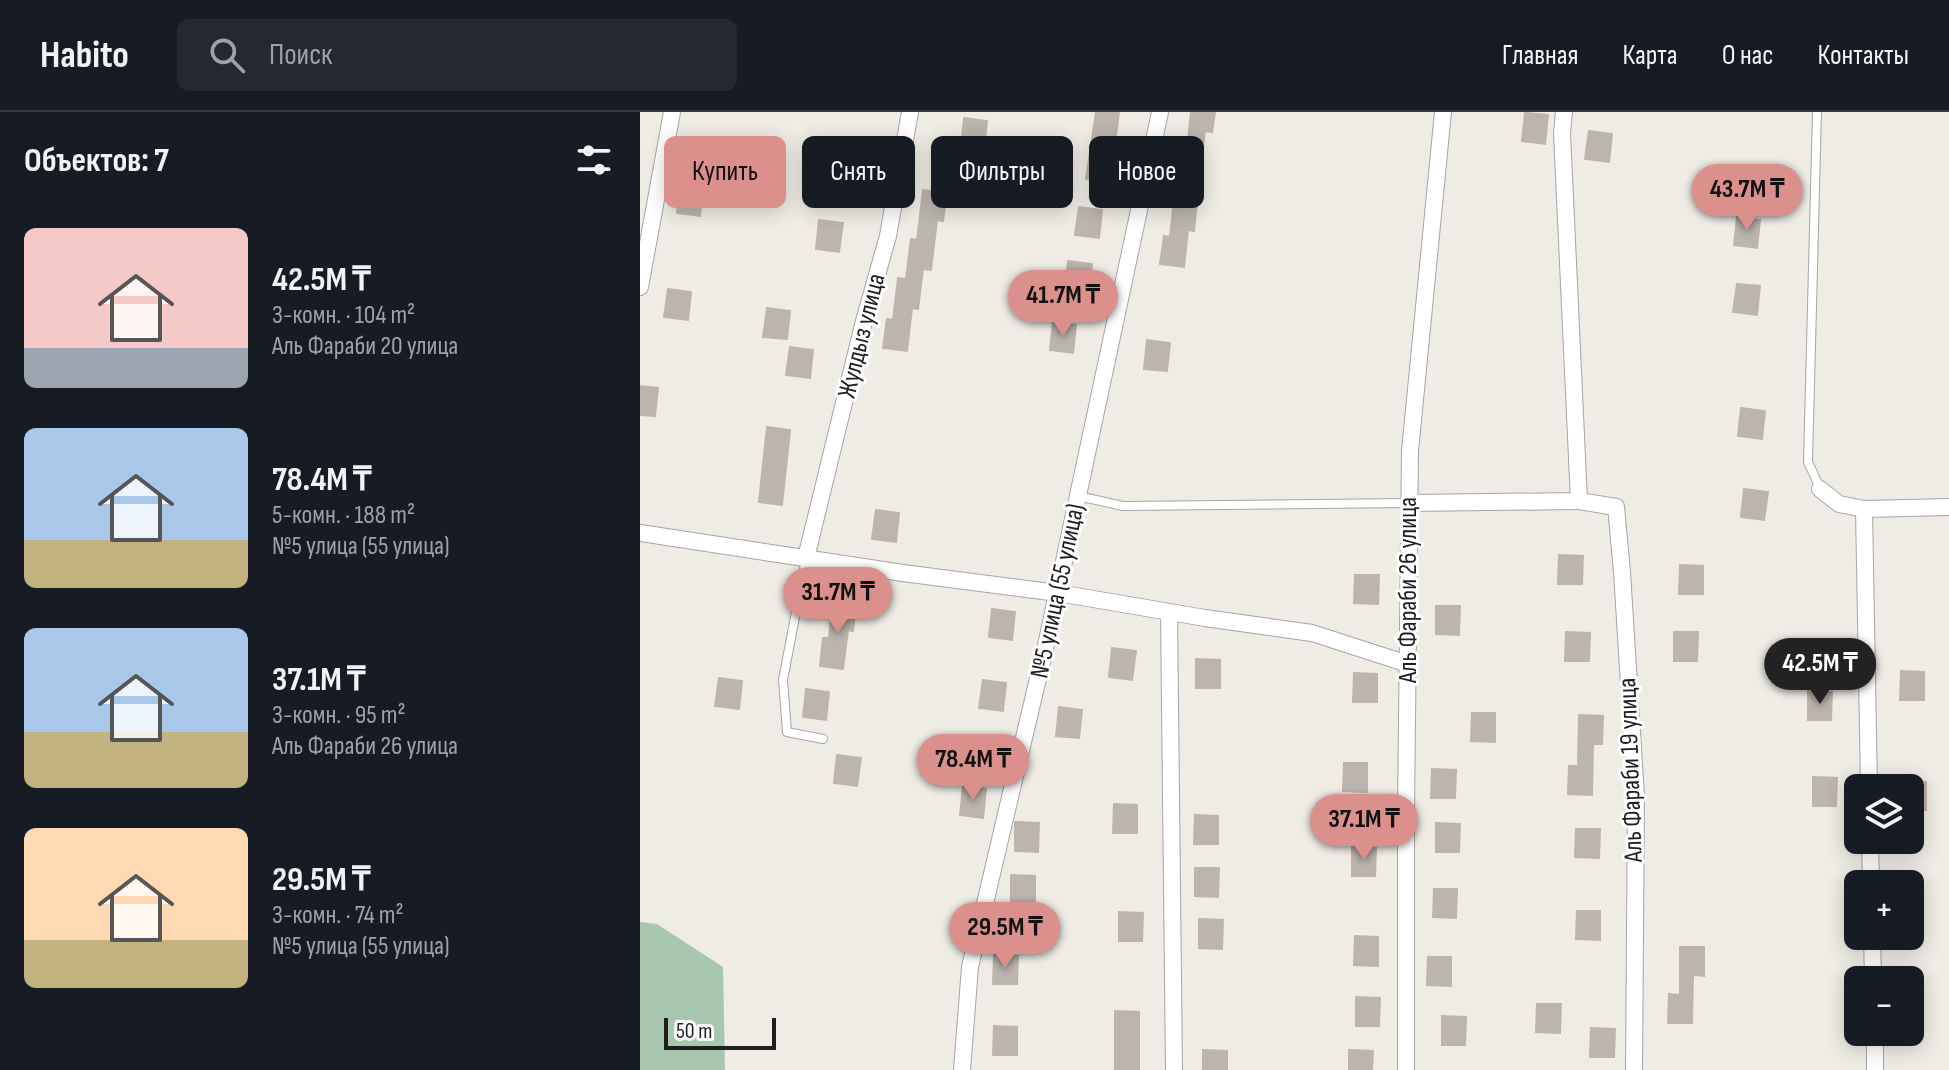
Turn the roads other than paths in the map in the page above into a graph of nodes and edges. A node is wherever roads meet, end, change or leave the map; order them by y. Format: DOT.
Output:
graph roads {
  1 [pos="672,112"];
  2 [pos="910,112"];
  3 [pos="1160,112"];
  4 [pos="1443,112"];
  5 [pos="1564,112"];
  6 [pos="1817,112"];
  7 [pos="640,287"];
  8 [pos="1820,489"];
  9 [pos="1078,496"];
  10 [pos="1579,501"];
  11 [pos="1409,503"];
  12 [pos="1949,507"];
  13 [pos="1864,509"];
  14 [pos="640,533"];
  15 [pos="806,558"];
  16 [pos="1058,593"];
  17 [pos="1169,612"];
  18 [pos="1408,664"];
  19 [pos="823,739"];
  20 [pos="1869,774"];
  21 [pos="1875,1046"];
  22 [pos="962,1070"];
  23 [pos="1174,1070"];
  24 [pos="1406,1070"];
  25 [pos="1634,1070"];
  26 [pos="1875,1070"];
  1 -- 7 [label="street"];
  2 -- 15 [label="street, Жулдыз улица"];
  3 -- 9 [label="street, №5 улица (55 улица)"];
  4 -- 11 [label="street, Аль Фараби 26 улица"];
  5 -- 10 [label="street"];
  6 -- 8 [label="lane"];
  8 -- 13 [label="street"];
  9 -- 11 [label="lane"];
  9 -- 16 [label="street, №5 улица (55 улица)"];
  10 -- 11 [label="street, Аль Фараби 19 улица"];
  10 -- 25 [label="street, Аль Фараби 19 улица"];
  11 -- 18 [label="street, Аль Фараби 26 улица"];
  12 -- 13 [label="street"];
  13 -- 20 [label="street"];
  14 -- 15 [label="street"];
  15 -- 16 [label="street"];
  15 -- 19 [label="lane"];
  16 -- 17 [label="street"];
  16 -- 22 [label="street, №5 улица (55 улица)"];
  17 -- 18 [label="street"];
  17 -- 23 [label="street"];
  18 -- 24 [label="street, Аль Фараби 26 улица"];
  21 -- 26 [label="street"];
}
